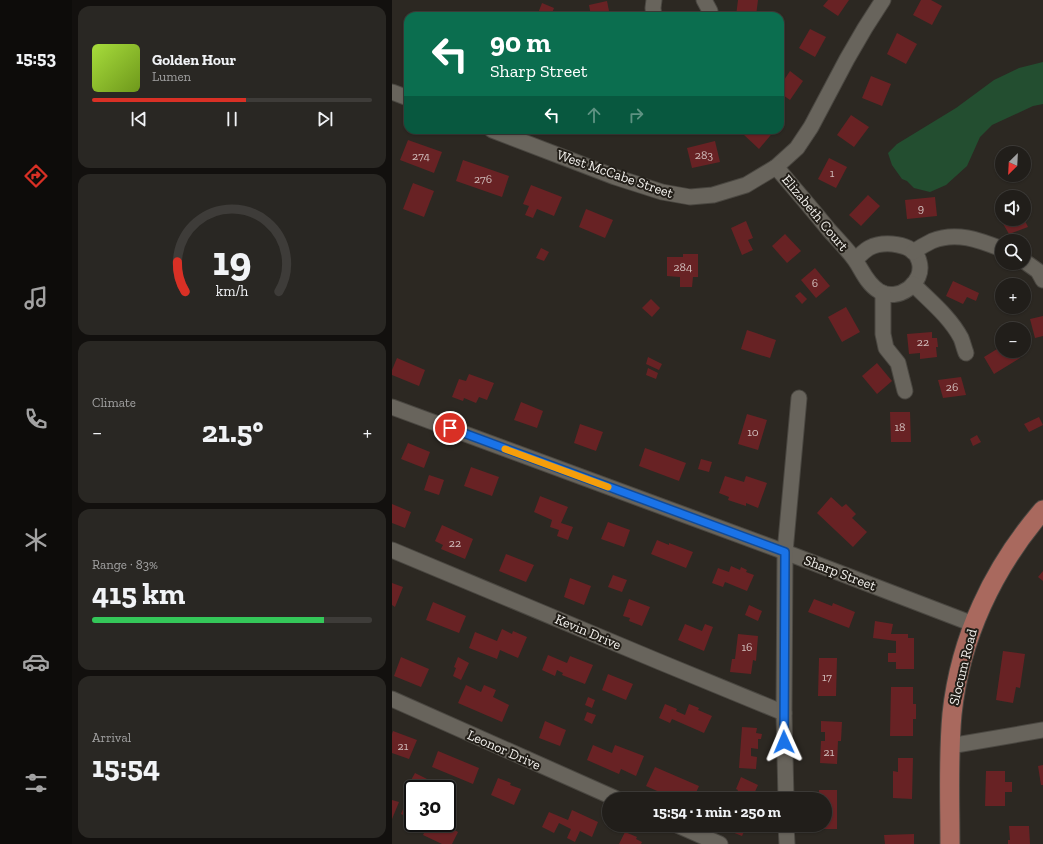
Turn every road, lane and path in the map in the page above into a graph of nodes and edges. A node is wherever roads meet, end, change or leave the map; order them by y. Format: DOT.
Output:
graph roads {
  1 [pos="654,0"];
  2 [pos="704,0"];
  3 [pos="883,0"];
  4 [pos="654,12"];
  5 [pos="710,12"];
  6 [pos="392,92"];
  7 [pos="404,96"];
  8 [pos="503,134"];
  9 [pos="776,167"];
  10 [pos="995,246"];
  11 [pos="913,252"];
  12 [pos="854,260"];
  13 [pos="1031,266"];
  14 [pos="1043,280"];
  15 [pos="913,284"];
  16 [pos="883,293"];
  17 [pos="966,353"];
  18 [pos="905,391"];
  19 [pos="799,398"];
  20 [pos="392,407"];
  21 [pos="1043,510"];
  22 [pos="392,550"];
  23 [pos="785,552"];
  24 [pos="973,624"];
  25 [pos="392,699"];
  26 [pos="784,713"];
  27 [pos="1043,730"];
  28 [pos="950,746"];
  29 [pos="602,792"];
  30 [pos="786,792"];
  31 [pos="693,832"];
  32 [pos="786,832"];
  33 [pos="720,844"];
  34 [pos="787,844"];
  35 [pos="950,844"];
  1 -- 4 [label="street"];
  2 -- 5 [label="street"];
  3 -- 9 [label="street, West McCabe Street"];
  6 -- 7 [label="street"];
  8 -- 9 [label="street, West McCabe Street"];
  9 -- 12 [label="street, Elizabeth Court"];
  10 -- 11 [label="street"];
  11 -- 12 [label="street, Elizabeth Court"];
  11 -- 15 [label="street"];
  12 -- 16 [label="street, Elizabeth Court"];
  13 -- 14 [label="street"];
  15 -- 16 [label="street"];
  15 -- 17 [label="street"];
  16 -- 18 [label="street"];
  19 -- 23 [label="street"];
  20 -- 23 [label="street, Sharp Street"];
  21 -- 24 [label="main road, Slocum Road"];
  22 -- 26 [label="street, Kevin Drive"];
  23 -- 24 [label="street, Sharp Street"];
  23 -- 26 [label="street"];
  24 -- 28 [label="main road, Slocum Road"];
  25 -- 29 [label="street, Leonor Drive"];
  26 -- 30 [label="street"];
  27 -- 28 [label="street"];
  28 -- 35 [label="main road, Slocum Road"];
  31 -- 33 [label="street"];
  32 -- 34 [label="street"];
}
